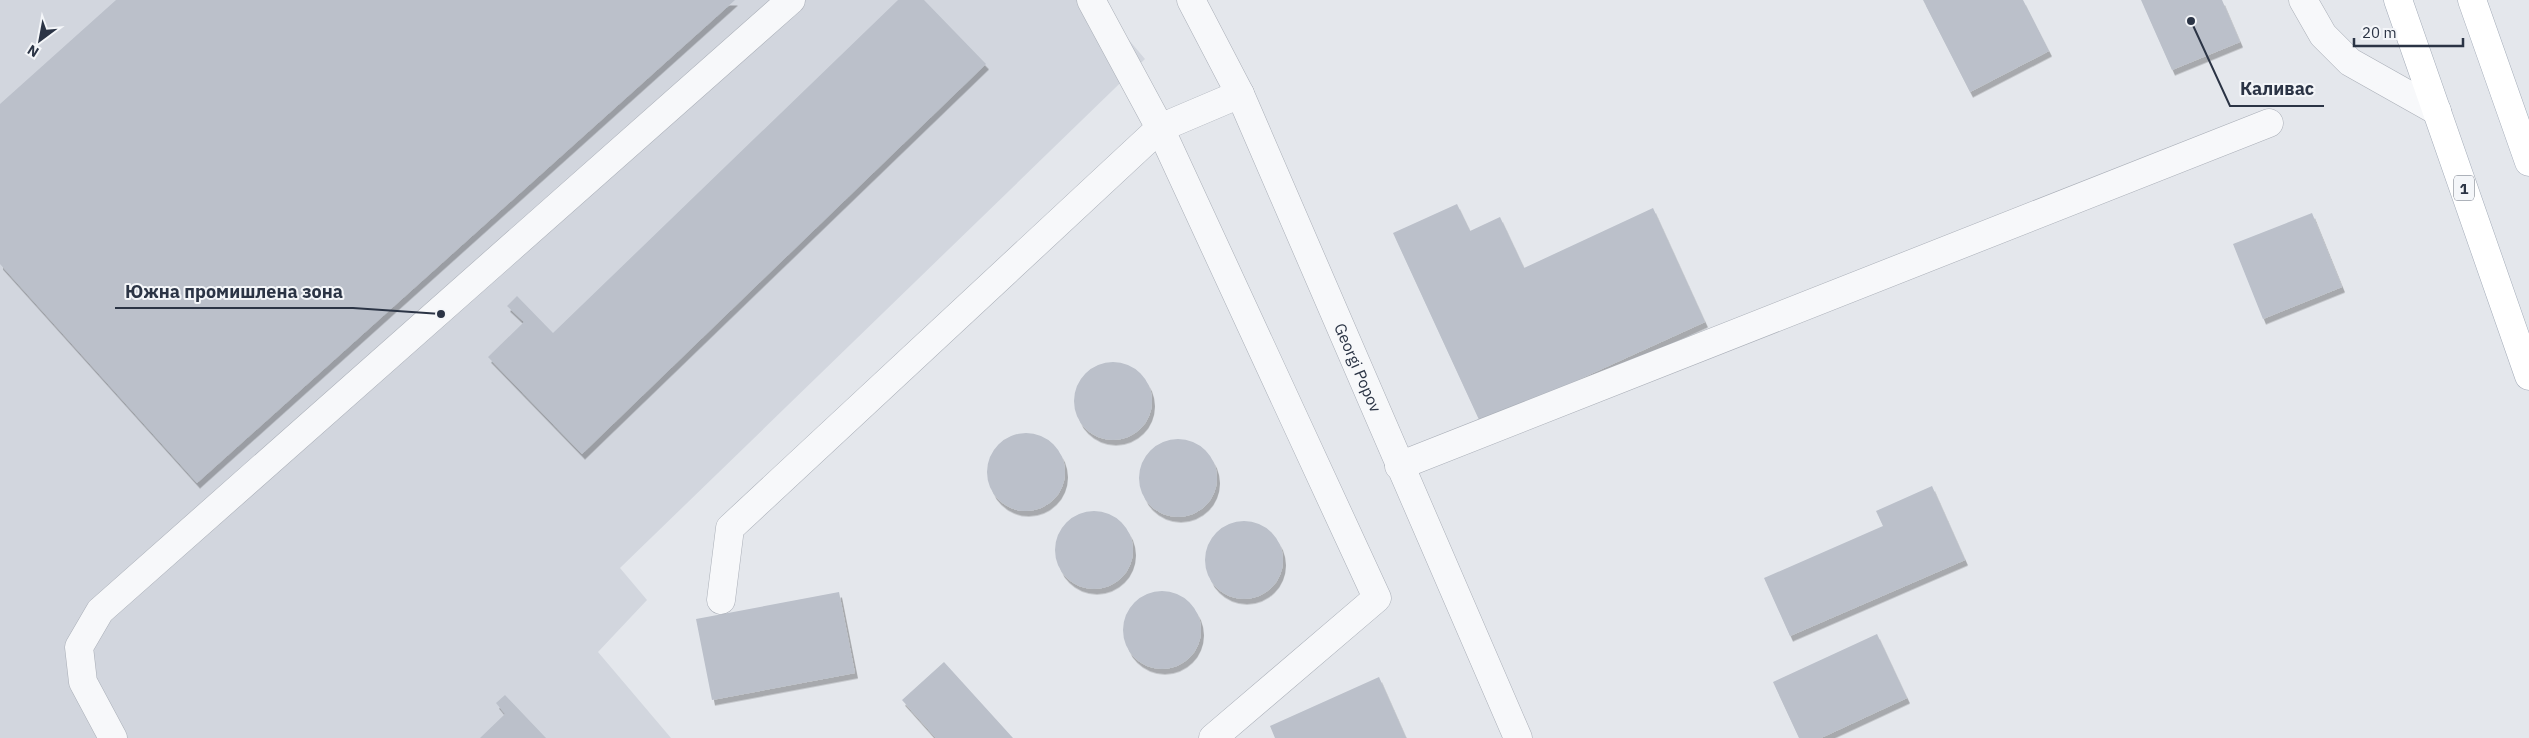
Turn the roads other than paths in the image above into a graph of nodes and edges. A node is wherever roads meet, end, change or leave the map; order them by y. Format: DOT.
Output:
graph roads {
  1 [pos="791,0"];
  2 [pos="1091,0"];
  3 [pos="1191,0"];
  4 [pos="2304,0"];
  5 [pos="2398,0"];
  6 [pos="2472,0"];
  7 [pos="1240,94"];
  8 [pos="2437,111"];
  9 [pos="2270,123"];
  10 [pos="1160,128"];
  11 [pos="2529,162"];
  12 [pos="2529,376"];
  13 [pos="1399,466"];
  14 [pos="721,600"];
  15 [pos="113,738"];
  16 [pos="1213,738"];
  17 [pos="1518,738"];
  1 -- 15 [label="street"];
  2 -- 10 [label="street"];
  3 -- 7 [label="street, Georgi Popov"];
  4 -- 8 [label="street"];
  5 -- 8 [label="main road, 1"];
  6 -- 11 [label="main road"];
  7 -- 10 [label="street"];
  7 -- 13 [label="street, Georgi Popov"];
  8 -- 12 [label="main road, 1"];
  9 -- 13 [label="street"];
  10 -- 14 [label="street"];
  10 -- 16 [label="street"];
  13 -- 17 [label="street, Georgi Popov"];
}
